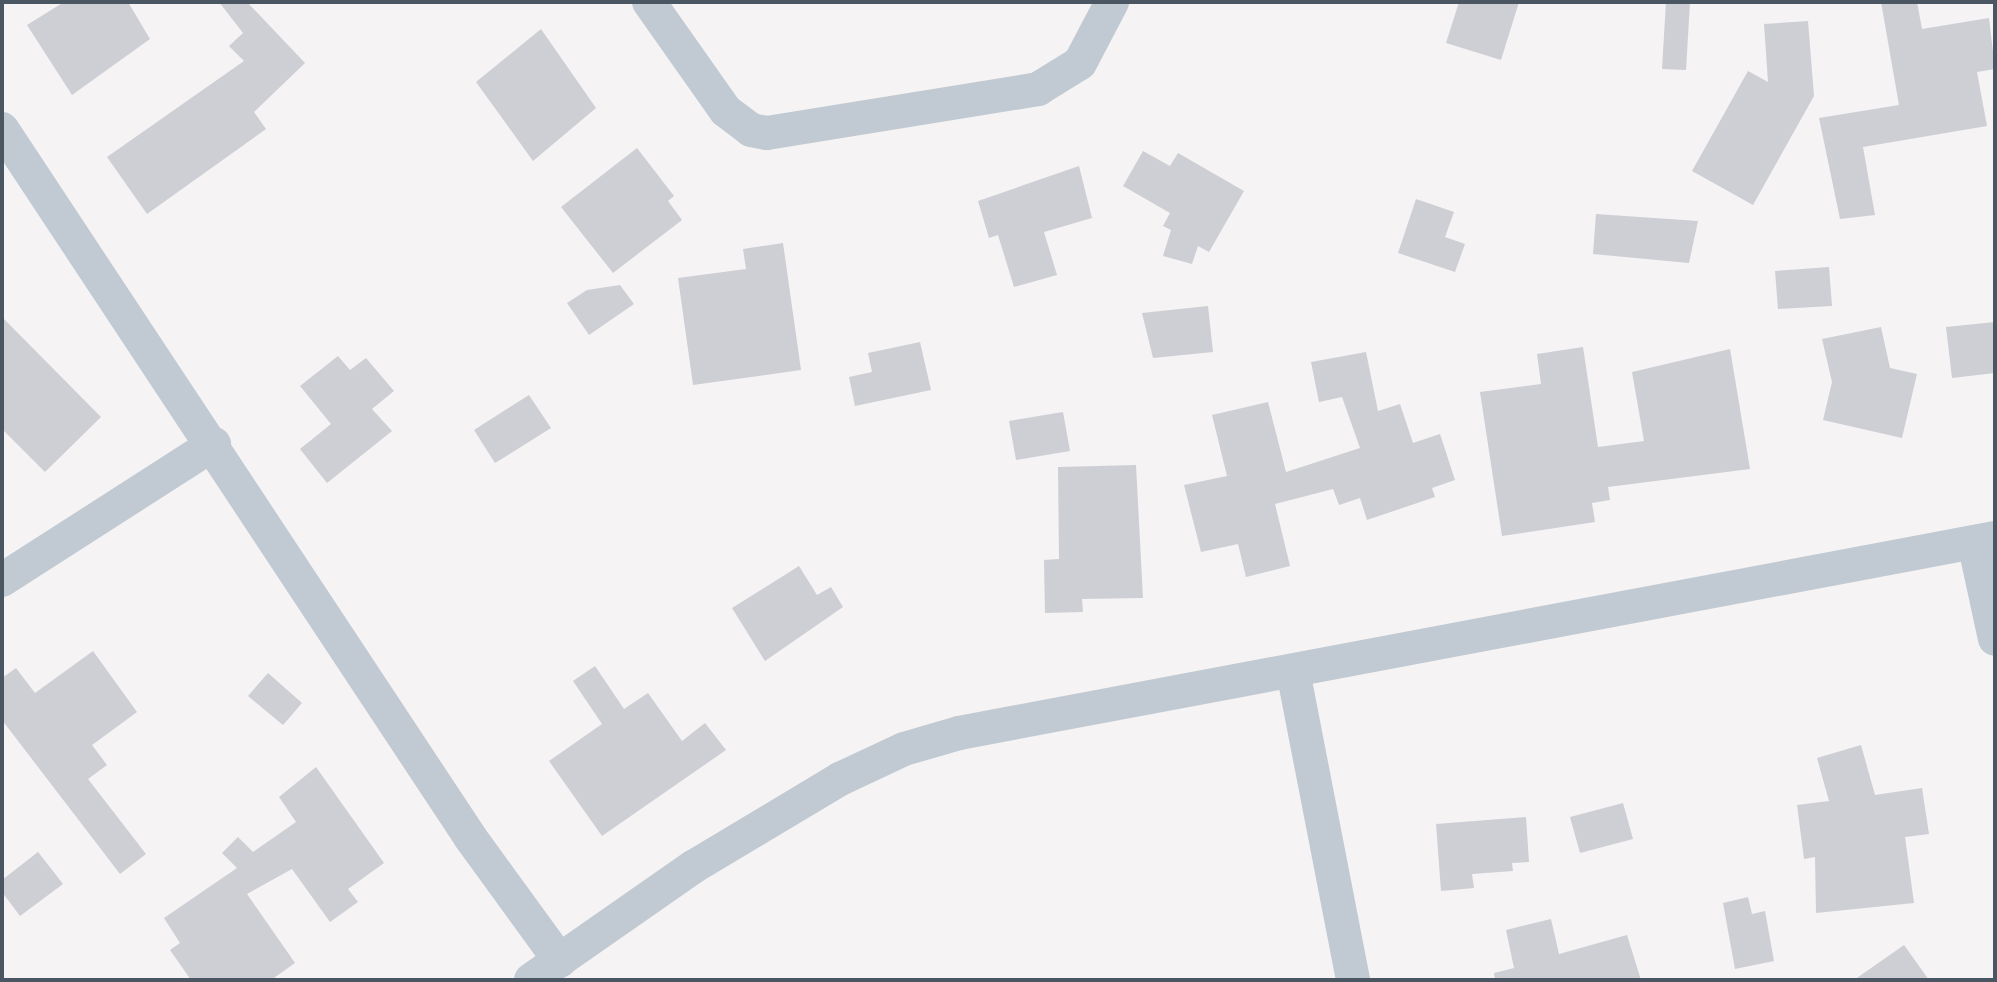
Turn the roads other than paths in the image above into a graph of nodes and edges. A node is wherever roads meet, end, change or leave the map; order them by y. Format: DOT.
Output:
graph roads {
  1 [pos="649,2"];
  2 [pos="1112,2"];
  3 [pos="2,129"];
  4 [pos="214,444"];
  5 [pos="1985,540"];
  6 [pos="2,580"];
  7 [pos="1995,639"];
  8 [pos="1293,671"];
  9 [pos="560,961"];
  10 [pos="531,980"];
  11 [pos="1353,980"];
  1 -- 2 [label="street"];
  3 -- 4 [label="street"];
  4 -- 6 [label="street"];
  4 -- 9 [label="street"];
  5 -- 7 [label="street"];
  5 -- 8 [label="street"];
  8 -- 9 [label="street"];
  8 -- 11 [label="street"];
  9 -- 10 [label="street"];
}
